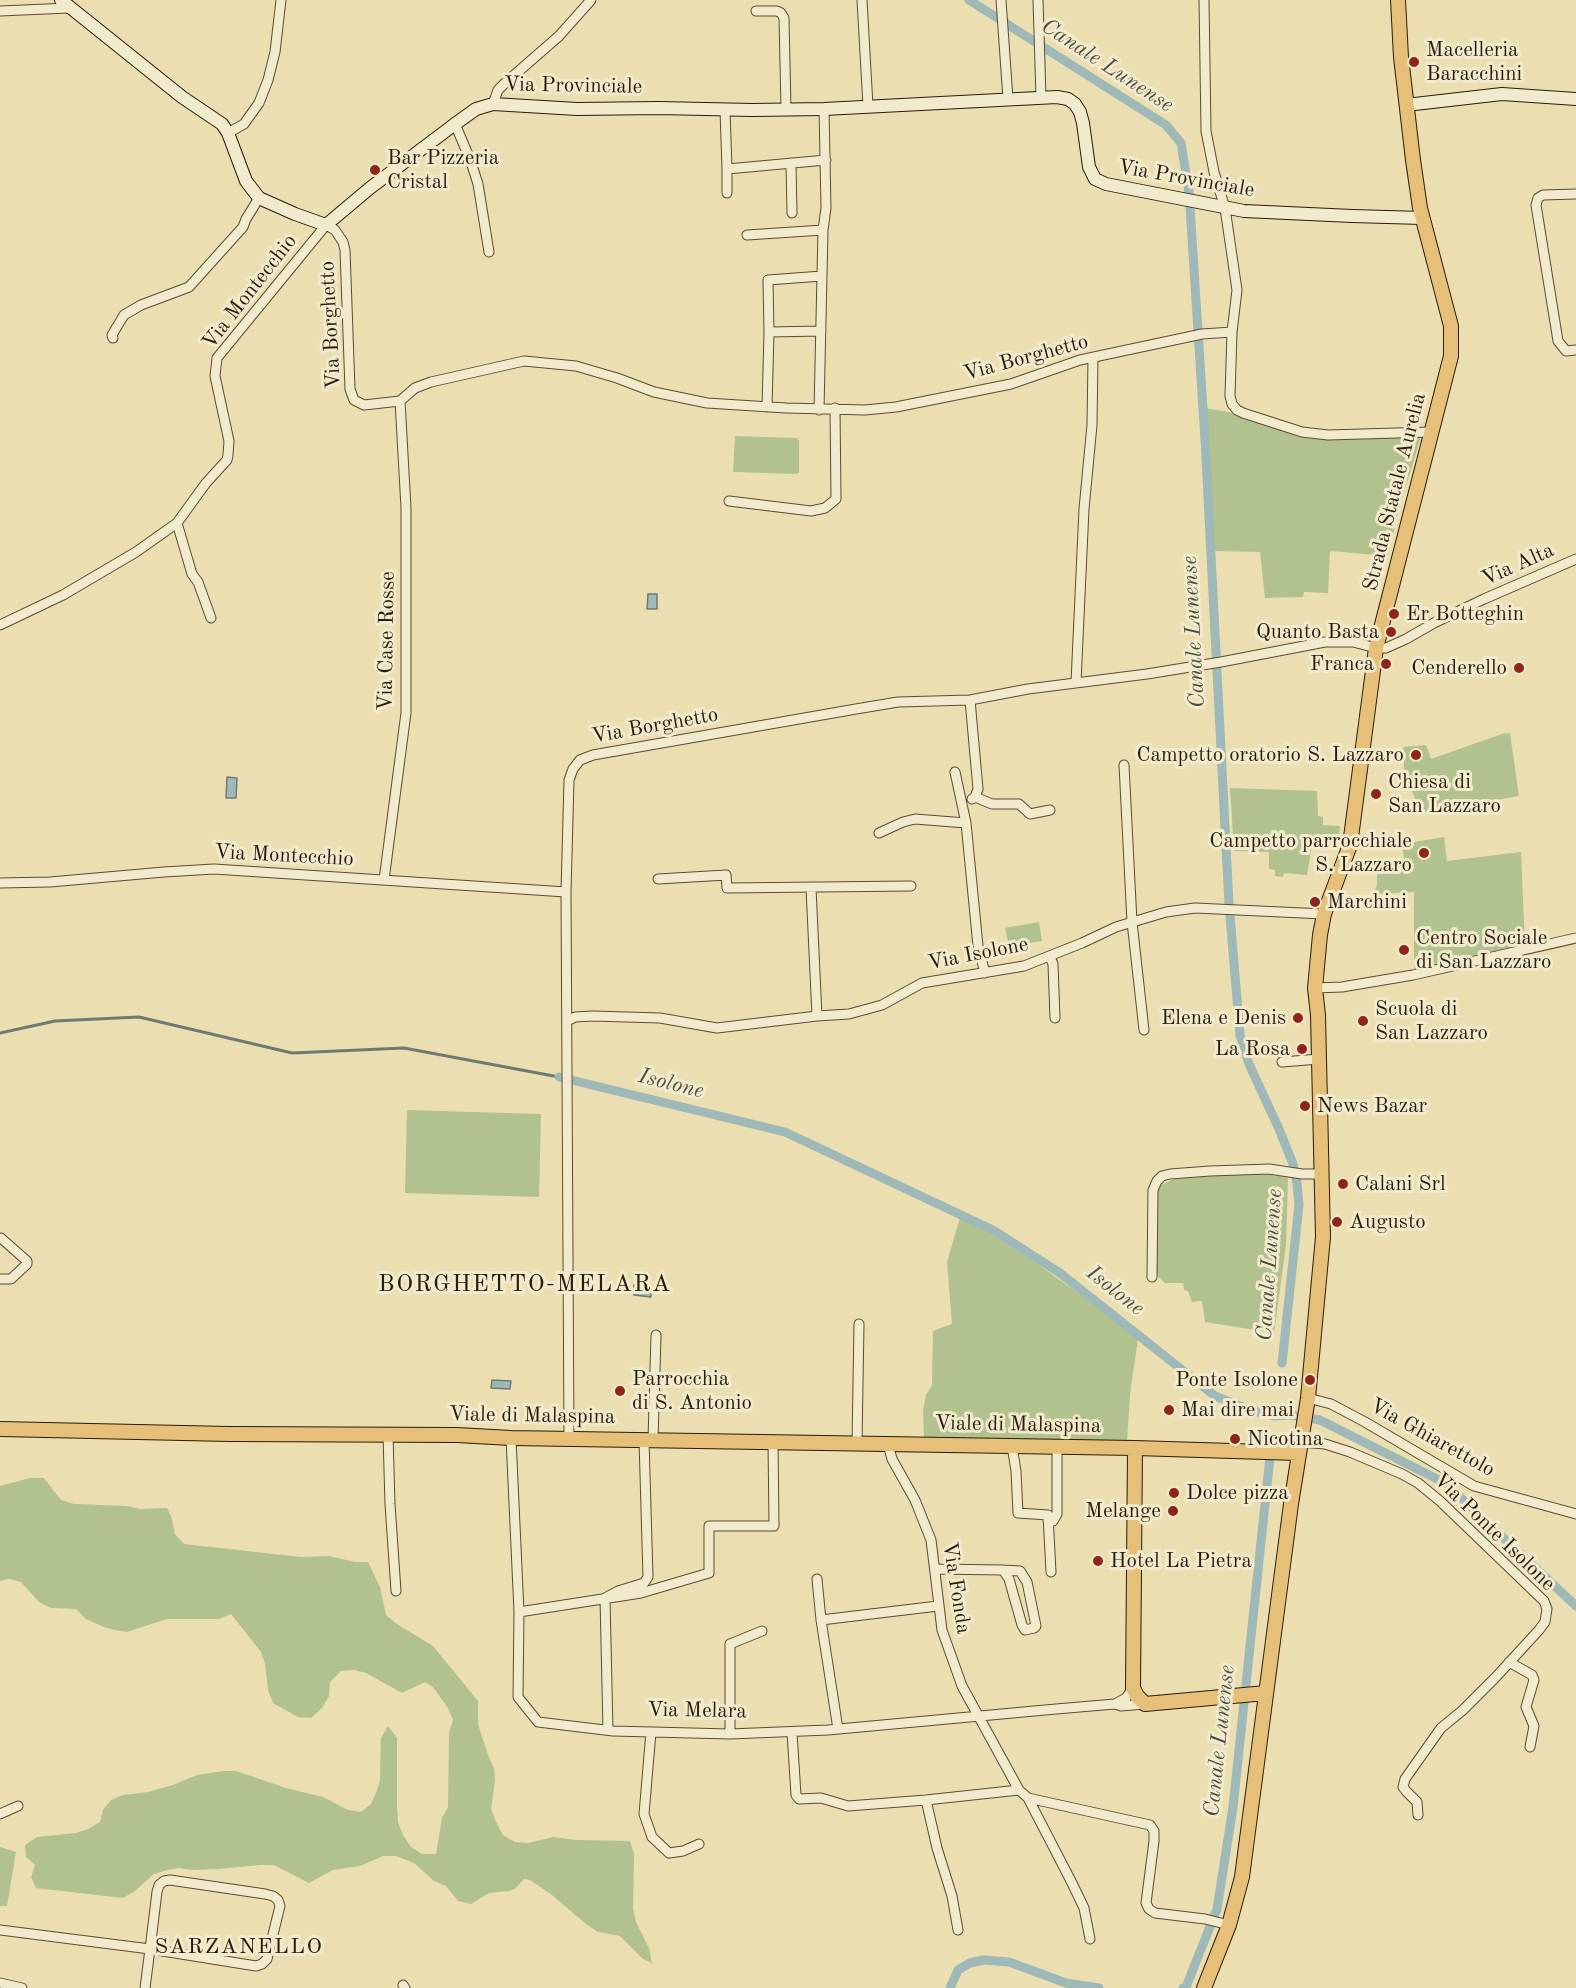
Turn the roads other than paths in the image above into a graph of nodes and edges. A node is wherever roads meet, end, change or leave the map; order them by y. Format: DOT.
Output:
graph roads {
  1 [pos="281,0"];
  2 [pos="591,0"];
  3 [pos="862,0"];
  4 [pos="1038,0"];
  5 [pos="1204,0"];
  6 [pos="1398,0"];
  7 [pos="65,4"];
  8 [pos="1001,5"];
  9 [pos="0,11"];
  10 [pos="756,11"];
  11 [pos="1041,97"];
  12 [pos="1008,99"];
  13 [pos="1576,99"];
  14 [pos="493,104"];
  15 [pos="1406,105"];
  16 [pos="868,106"];
  17 [pos="786,109"];
  18 [pos="824,109"];
  19 [pos="725,110"];
  20 [pos="455,124"];
  21 [pos="228,133"];
  22 [pos="826,160"];
  23 [pos="791,165"];
  24 [pos="727,169"];
  25 [pos="727,193"];
  26 [pos="1576,194"];
  27 [pos="260,198"];
  28 [pos="1225,208"];
  29 [pos="792,213"];
  30 [pos="1423,218"];
  31 [pos="326,225"];
  32 [pos="823,230"];
  33 [pos="747,236"];
  34 [pos="489,252"];
  35 [pos="822,276"];
  36 [pos="821,331"];
  37 [pos="769,332"];
  38 [pos="1233,332"];
  39 [pos="113,338"];
  40 [pos="1576,350"];
  41 [pos="1093,358"];
  42 [pos="400,401"];
  43 [pos="767,407"];
  44 [pos="835,408"];
  45 [pos="819,410"];
  46 [pos="1431,432"];
  47 [pos="729,501"];
  48 [pos="177,523"];
  49 [pos="1576,559"];
  50 [pos="211,618"];
  51 [pos="0,625"];
  52 [pos="1376,648"];
  53 [pos="1076,682"];
  54 [pos="970,700"];
  55 [pos="1124,765"];
  56 [pos="955,772"];
  57 [pos="975,797"];
  58 [pos="962,804"];
  59 [pos="1050,810"];
  60 [pos="966,823"];
  61 [pos="879,833"];
  62 [pos="658,879"];
  63 [pos="384,880"];
  64 [pos="0,883"];
  65 [pos="911,886"];
  66 [pos="810,888"];
  67 [pos="566,892"];
  68 [pos="1324,914"];
  69 [pos="1132,922"];
  70 [pos="1576,939"];
  71 [pos="1050,957"];
  72 [pos="985,973"];
  73 [pos="1315,988"];
  74 [pos="817,1016"];
  75 [pos="1055,1018"];
  76 [pos="567,1021"];
  77 [pos="1144,1030"];
  78 [pos="1319,1059"];
  79 [pos="1282,1062"];
  80 [pos="1321,1174"];
  81 [pos="0,1239"];
  82 [pos="1152,1277"];
  83 [pos="0,1279"];
  84 [pos="859,1324"];
  85 [pos="656,1335"];
  86 [pos="1307,1401"];
  87 [pos="0,1430"];
  88 [pos="388,1435"];
  89 [pos="512,1438"];
  90 [pos="569,1438"];
  91 [pos="649,1440"];
  92 [pos="773,1441"];
  93 [pos="857,1443"];
  94 [pos="888,1444"];
  95 [pos="1299,1445"];
  96 [pos="1012,1446"];
  97 [pos="1057,1447"];
  98 [pos="1135,1448"];
  99 [pos="1576,1514"];
  100 [pos="1048,1521"];
  101 [pos="935,1569"];
  102 [pos="1003,1570"];
  103 [pos="1051,1572"];
  104 [pos="817,1580"];
  105 [pos="396,1590"];
  106 [pos="605,1598"];
  107 [pos="938,1606"];
  108 [pos="519,1612"];
  109 [pos="821,1620"];
  110 [pos="762,1631"];
  111 [pos="1509,1662"];
  112 [pos="1134,1688"];
  113 [pos="1259,1694"];
  114 [pos="1114,1704"];
  115 [pos="1145,1704"];
  116 [pos="978,1716"];
  117 [pos="838,1729"];
  118 [pos="608,1730"];
  119 [pos="651,1732"];
  120 [pos="792,1732"];
  121 [pos="730,1734"];
  122 [pos="1530,1748"];
  123 [pos="1019,1790"];
  124 [pos="1028,1798"];
  125 [pos="926,1800"];
  126 [pos="18,1806"];
  127 [pos="0,1814"];
  128 [pos="1418,1815"];
  129 [pos="699,1844"];
  130 [pos="1225,1923"];
  131 [pos="0,1930"];
  132 [pos="958,1930"];
  133 [pos="1090,1939"];
  134 [pos="150,1949"];
  135 [pos="0,1983"];
  136 [pos="22,1988"];
  137 [pos="145,1988"];
  138 [pos="1204,1988"];
  1 -- 21 [label="street"];
  2 -- 14 [label="street"];
  3 -- 16 [label="street"];
  4 -- 11 [label="street"];
  5 -- 28 [label="street"];
  6 -- 15 [label="main road, Strada Statale Aurelia"];
  7 -- 9 [label="street"];
  7 -- 21 [label="street"];
  8 -- 12 [label="street"];
  10 -- 17 [label="street"];
  11 -- 12 [label="street, Via Provinciale"];
  11 -- 28 [label="street, Via Provinciale"];
  12 -- 16 [label="street, Via Provinciale"];
  13 -- 15 [label="street"];
  14 -- 19 [label="street, Via Provinciale"];
  14 -- 20 [label="street, Via Provinciale"];
  15 -- 30 [label="main road, Strada Statale Aurelia"];
  16 -- 18 [label="street, Via Provinciale"];
  17 -- 18 [label="street, Via Provinciale"];
  17 -- 19 [label="street, Via Provinciale"];
  18 -- 22 [label="street"];
  19 -- 24 [label="street"];
  20 -- 31 [label="street, Via Provinciale"];
  20 -- 34 [label="street"];
  21 -- 27 [label="street"];
  22 -- 23 [label="street"];
  22 -- 32 [label="street"];
  23 -- 24 [label="street"];
  23 -- 29 [label="street"];
  24 -- 25 [label="street"];
  26 -- 40 [label="street"];
  27 -- 31 [label="street"];
  27 -- 39 [label="street"];
  28 -- 30 [label="street, Via Provinciale"];
  28 -- 38 [label="street"];
  30 -- 46 [label="main road, Strada Statale Aurelia"];
  31 -- 42 [label="street, Via Borghetto"];
  31 -- 48 [label="street, Via Montecchio"];
  32 -- 33 [label="street"];
  32 -- 35 [label="street"];
  35 -- 36 [label="street"];
  35 -- 37 [label="street"];
  36 -- 37 [label="street"];
  36 -- 45 [label="street"];
  37 -- 43 [label="street"];
  38 -- 41 [label="street, Via Borghetto"];
  38 -- 46 [label="street"];
  41 -- 44 [label="street, Via Borghetto"];
  41 -- 53 [label="street"];
  42 -- 43 [label="street, Via Borghetto"];
  42 -- 63 [label="street, Via Case Rosse"];
  43 -- 45 [label="street, Via Borghetto"];
  44 -- 45 [label="street, Via Borghetto"];
  44 -- 47 [label="street"];
  46 -- 52 [label="main road, Strada Statale Aurelia"];
  48 -- 50 [label="street"];
  48 -- 51 [label="street, Via Montecchio"];
  49 -- 52 [label="street, Via Alta"];
  52 -- 53 [label="street, Via Borghetto"];
  52 -- 68 [label="main road, Strada Statale Aurelia"];
  53 -- 54 [label="street, Via Borghetto"];
  54 -- 57 [label="street"];
  54 -- 67 [label="street, Via Borghetto"];
  55 -- 69 [label="street"];
  56 -- 58 [label="street"];
  57 -- 58 [label="street"];
  57 -- 59 [label="street"];
  58 -- 60 [label="street"];
  60 -- 61 [label="street"];
  60 -- 72 [label="street"];
  62 -- 66 [label="street"];
  63 -- 64 [label="street, Via Montecchio"];
  63 -- 67 [label="street, Via Montecchio"];
  65 -- 66 [label="street"];
  66 -- 74 [label="street"];
  67 -- 76 [label="street, Via Borghetto"];
  68 -- 69 [label="street, Via Isolone"];
  68 -- 73 [label="main road, Strada Statale Aurelia"];
  69 -- 71 [label="street, Via Isolone"];
  69 -- 77 [label="street"];
  70 -- 73 [label="street"];
  71 -- 72 [label="street, Via Isolone"];
  71 -- 75 [label="street"];
  72 -- 74 [label="street, Via Isolone"];
  73 -- 78 [label="main road, Strada Statale Aurelia"];
  74 -- 76 [label="street, Via Isolone"];
  76 -- 90 [label="street, Via Borghetto"];
  78 -- 79 [label="street"];
  78 -- 80 [label="main road, Strada Statale Aurelia"];
  80 -- 82 [label="street"];
  80 -- 86 [label="main road, Strada Statale Aurelia"];
  81 -- 83 [label="street"];
  84 -- 93 [label="street"];
  85 -- 91 [label="street"];
  86 -- 95 [label="main road, Strada Statale Aurelia"];
  86 -- 99 [label="street, Via Ghiarettolo"];
  87 -- 88 [label="main road, Viale di Malaspina"];
  88 -- 89 [label="main road, Viale di Malaspina"];
  88 -- 105 [label="street"];
  89 -- 90 [label="main road, Viale di Malaspina"];
  89 -- 108 [label="street, Via Melara"];
  90 -- 91 [label="main road, Viale di Malaspina"];
  91 -- 92 [label="main road, Viale di Malaspina"];
  91 -- 106 [label="street"];
  92 -- 93 [label="main road, Viale di Malaspina"];
  92 -- 106 [label="street"];
  93 -- 94 [label="main road, Viale di Malaspina"];
  94 -- 96 [label="main road, Viale di Malaspina"];
  94 -- 101 [label="street, Via Fonda"];
  95 -- 98 [label="main road, Viale di Malaspina"];
  95 -- 111 [label="street, Via Ponte Isolone"];
  95 -- 113 [label="main road, Strada Statale Aurelia"];
  96 -- 97 [label="main road, Viale di Malaspina"];
  96 -- 100 [label="street"];
  97 -- 98 [label="main road, Viale di Malaspina"];
  97 -- 100 [label="street"];
  98 -- 112 [label="main road"];
  100 -- 103 [label="street"];
  101 -- 102 [label="street"];
  101 -- 107 [label="street, Via Fonda"];
  102 -- 102 [label="street"];
  104 -- 109 [label="street"];
  106 -- 108 [label="street"];
  106 -- 118 [label="street"];
  107 -- 109 [label="street"];
  107 -- 116 [label="street, Via Fonda"];
  108 -- 118 [label="street, Via Melara"];
  109 -- 117 [label="street"];
  110 -- 121 [label="street"];
  111 -- 122 [label="street"];
  111 -- 128 [label="street, Via Ponte Isolone"];
  112 -- 114 [label="street"];
  112 -- 115 [label="main road"];
  113 -- 115 [label="main road, Via Melara"];
  113 -- 130 [label="main road, Strada Statale Aurelia"];
  114 -- 115 [label="street, Via Melara"];
  114 -- 116 [label="street, Via Melara"];
  116 -- 117 [label="street, Via Melara"];
  116 -- 123 [label="street, Via Fonda"];
  117 -- 120 [label="street, Via Melara"];
  118 -- 119 [label="street, Via Melara"];
  119 -- 121 [label="street, Via Melara"];
  119 -- 129 [label="street"];
  120 -- 121 [label="street, Via Melara"];
  120 -- 125 [label="street"];
  123 -- 124 [label="street, Via Fonda"];
  123 -- 125 [label="street"];
  124 -- 130 [label="street, Via Fonda"];
  124 -- 133 [label="street, Via Fonda"];
  125 -- 132 [label="street"];
  126 -- 127 [label="street"];
  130 -- 138 [label="main road, Strada Statale Aurelia"];
  131 -- 134 [label="street"];
  134 -- 134 [label="street"];
  134 -- 137 [label="street"];
  135 -- 136 [label="street"];
}
